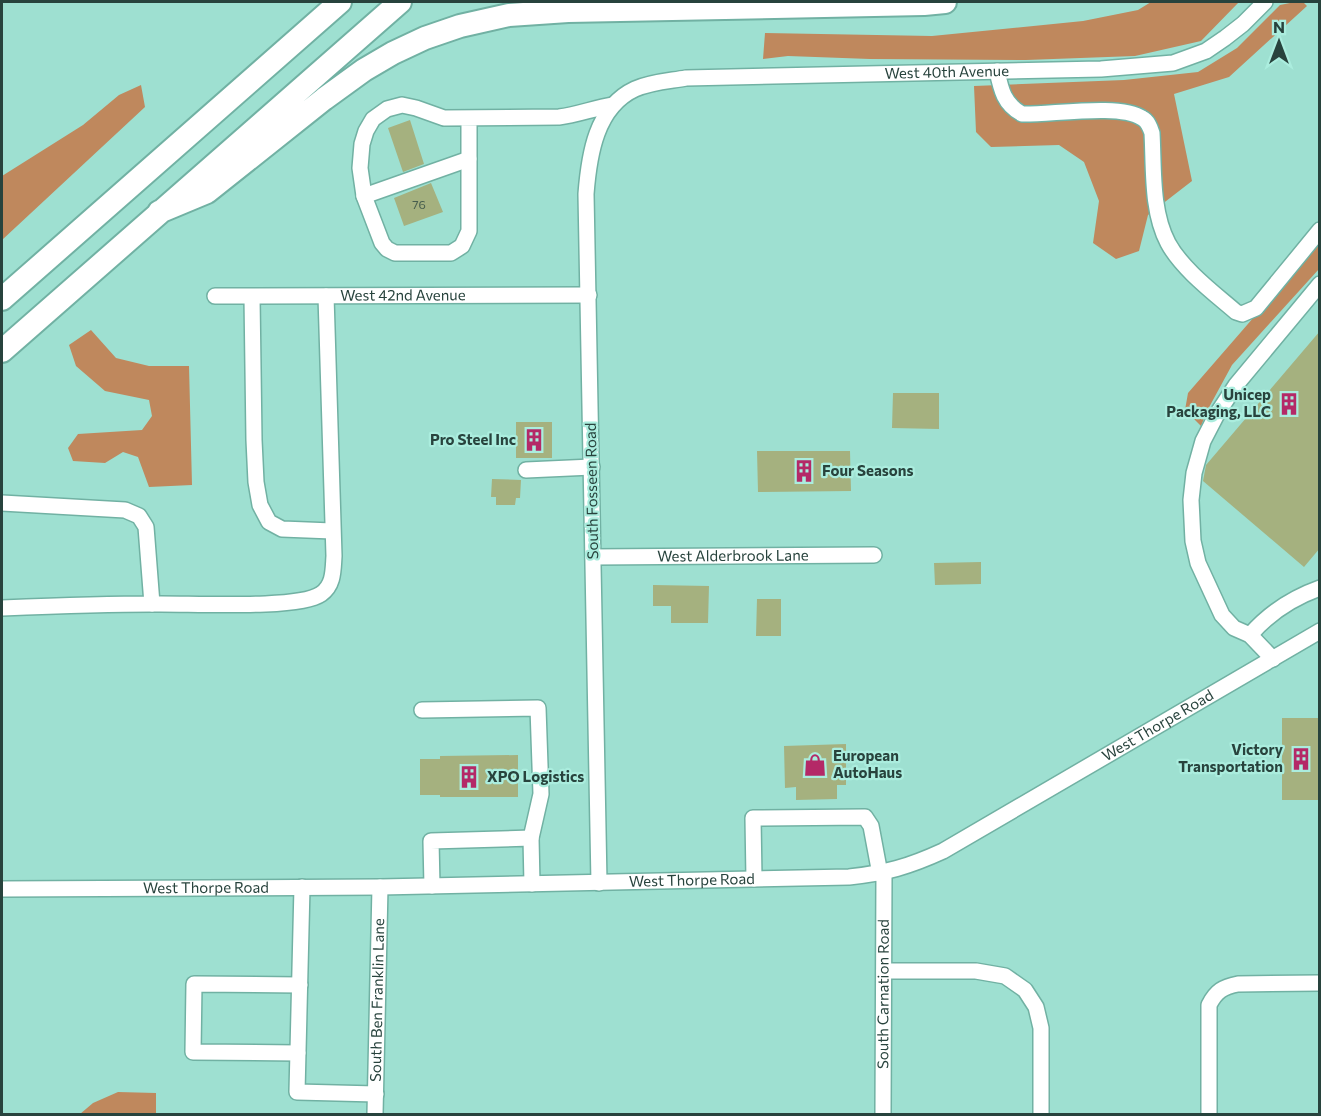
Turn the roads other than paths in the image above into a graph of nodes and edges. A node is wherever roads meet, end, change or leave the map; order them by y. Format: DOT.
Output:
graph roads {
  1 [pos="340,2"];
  2 [pos="400,2"];
  3 [pos="945,2"];
  4 [pos="1264,2"];
  5 [pos="997,71"];
  6 [pos="613,105"];
  7 [pos="469,118"];
  8 [pos="469,159"];
  9 [pos="364,196"];
  10 [pos="159,212"];
  11 [pos="1320,230"];
  12 [pos="1320,284"];
  13 [pos="589,295"];
  14 [pos="214,296"];
  15 [pos="326,296"];
  16 [pos="252,297"];
  17 [pos="2,299"];
  18 [pos="2,351"];
  19 [pos="592,467"];
  20 [pos="526,470"];
  21 [pos="2,503"];
  22 [pos="332,531"];
  23 [pos="874,555"];
  24 [pos="593,557"];
  25 [pos="1320,588"];
  26 [pos="152,604"];
  27 [pos="2,608"];
  28 [pos="1320,631"];
  29 [pos="1250,634"];
  30 [pos="1273,659"];
  31 [pos="422,710"];
  32 [pos="531,838"];
  33 [pos="882,874"];
  34 [pos="754,879"];
  35 [pos="599,883"];
  36 [pos="532,884"];
  37 [pos="432,886"];
  38 [pos="302,887"];
  39 [pos="380,887"];
  40 [pos="2,889"];
  41 [pos="884,971"];
  42 [pos="1320,983"];
  43 [pos="300,985"];
  44 [pos="298,1053"];
  45 [pos="376,1094"];
  46 [pos="375,1114"];
  47 [pos="883,1114"];
  48 [pos="1041,1114"];
  49 [pos="1209,1114"];
  1 -- 17 [label="highway"];
  2 -- 10 [label="highway"];
  3 -- 10 [label="highway"];
  4 -- 5 [label="street, West 40th Avenue"];
  5 -- 6 [label="street, West 40th Avenue"];
  5 -- 11 [label="street"];
  6 -- 7 [label="street"];
  6 -- 13 [label="street, South Fosseen Road"];
  7 -- 8 [label="street"];
  7 -- 9 [label="street"];
  8 -- 9 [label="street"];
  8 -- 9 [label="street"];
  10 -- 18 [label="highway"];
  12 -- 29 [label="street"];
  13 -- 15 [label="street, West 42nd Avenue"];
  13 -- 19 [label="street, South Fosseen Road"];
  14 -- 16 [label="street, West 42nd Avenue"];
  15 -- 16 [label="street, West 42nd Avenue"];
  15 -- 22 [label="street"];
  16 -- 22 [label="street"];
  19 -- 20 [label="street"];
  19 -- 24 [label="street, South Fosseen Road"];
  21 -- 26 [label="street"];
  22 -- 26 [label="street"];
  23 -- 24 [label="street, West Alderbrook Lane"];
  24 -- 35 [label="street, South Fosseen Road"];
  25 -- 29 [label="street"];
  26 -- 27 [label="street"];
  28 -- 30 [label="street, West Thorpe Road"];
  29 -- 30 [label="street"];
  30 -- 33 [label="street, West Thorpe Road"];
  31 -- 32 [label="street"];
  32 -- 36 [label="street"];
  32 -- 37 [label="street"];
  33 -- 34 [label="street, West Thorpe Road"];
  33 -- 34 [label="street, South Carnation Road"];
  33 -- 41 [label="street, South Carnation Road"];
  34 -- 35 [label="street, West Thorpe Road"];
  35 -- 36 [label="street, West Thorpe Road"];
  36 -- 37 [label="street, West Thorpe Road"];
  37 -- 39 [label="street, West Thorpe Road"];
  38 -- 39 [label="street, West Thorpe Road"];
  38 -- 40 [label="street, West Thorpe Road"];
  38 -- 43 [label="street"];
  39 -- 45 [label="street, South Ben Franklin Lane"];
  41 -- 47 [label="street, South Carnation Road"];
  41 -- 48 [label="street"];
  42 -- 49 [label="street"];
  43 -- 44 [label="street"];
  43 -- 44 [label="street"];
  44 -- 45 [label="street"];
  45 -- 46 [label="street, South Ben Franklin Lane"];
}
